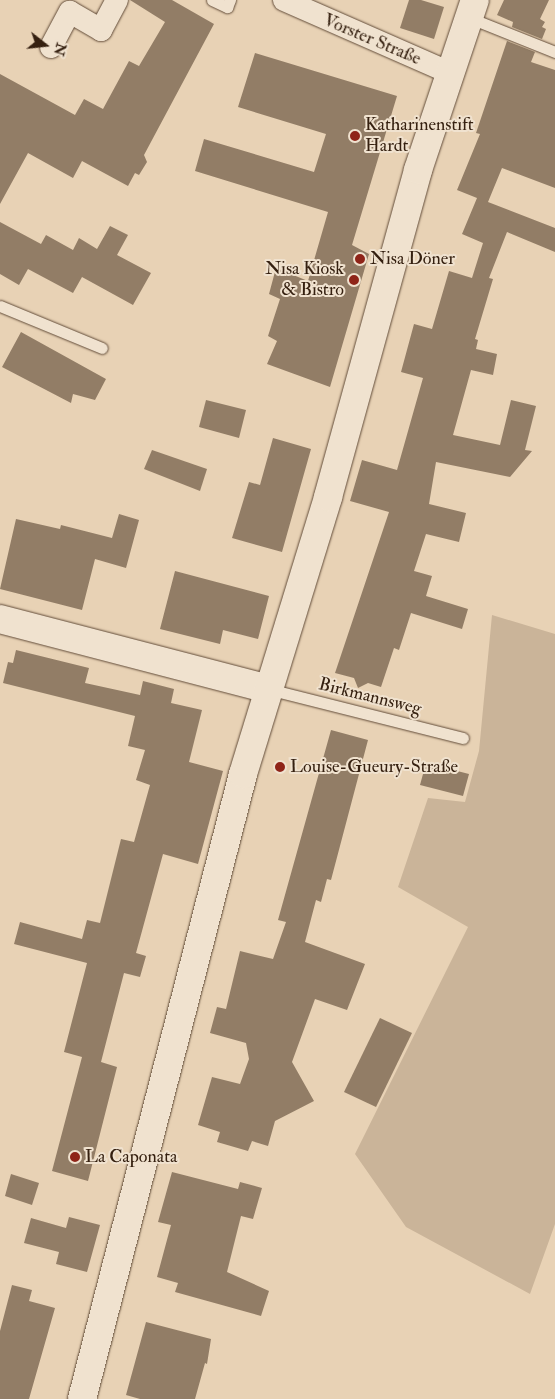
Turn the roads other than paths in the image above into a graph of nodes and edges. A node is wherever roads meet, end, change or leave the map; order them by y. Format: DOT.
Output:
graph roads {
  1 [pos="116,0"];
  2 [pos="212,0"];
  3 [pos="230,0"];
  4 [pos="289,3"];
  5 [pos="472,9"];
  6 [pos="51,47"];
  7 [pos="555,52"];
  8 [pos="450,73"];
  9 [pos="0,306"];
  10 [pos="102,348"];
  11 [pos="0,619"];
  12 [pos="268,689"];
  13 [pos="463,738"];
  14 [pos="82,1399"];
  1 -- 6 [label="street"];
  2 -- 3 [label="lane"];
  4 -- 8 [label="street, Vorster Straße"];
  5 -- 7 [label="lane"];
  5 -- 8 [label="main road"];
  8 -- 12 [label="main road"];
  9 -- 10 [label="lane"];
  11 -- 12 [label="main road"];
  12 -- 13 [label="lane, Birkmannsweg"];
  12 -- 14 [label="main road"];
}
